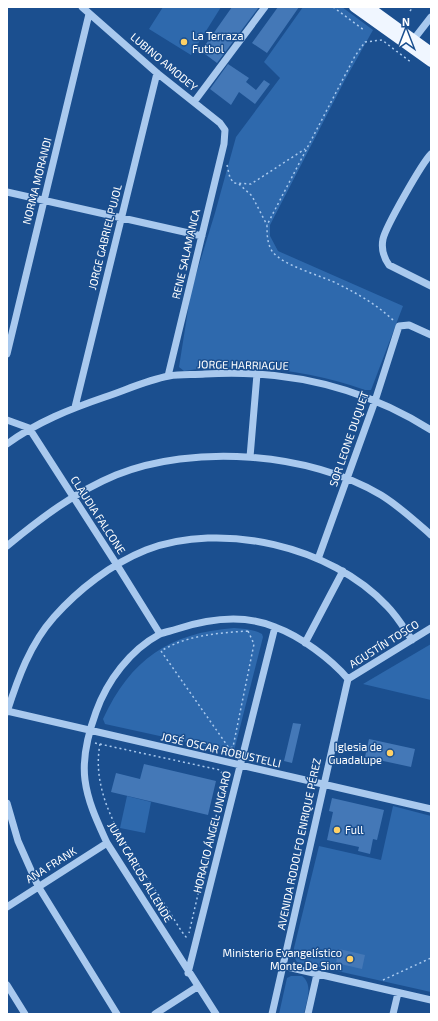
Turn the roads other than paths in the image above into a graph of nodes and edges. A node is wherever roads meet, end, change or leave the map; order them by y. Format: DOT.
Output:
graph roads {
  1 [pos="82,7"];
  2 [pos="265,7"];
  3 [pos="354,7"];
  4 [pos="369,7"];
  5 [pos="90,14"];
  6 [pos="431,17"];
  7 [pos="414,39"];
  8 [pos="431,52"];
  9 [pos="431,62"];
  10 [pos="157,73"];
  11 [pos="194,102"];
  12 [pos="226,138"];
  13 [pos="431,154"];
  14 [pos="7,192"];
  15 [pos="43,200"];
  16 [pos="120,218"];
  17 [pos="202,236"];
  18 [pos="431,286"];
  19 [pos="431,335"];
  20 [pos="7,354"];
  21 [pos="257,374"];
  22 [pos="168,376"];
  23 [pos="375,401"];
  24 [pos="75,408"];
  25 [pos="7,420"];
  26 [pos="29,428"];
  27 [pos="431,430"];
  28 [pos="7,444"];
  29 [pos="250,457"];
  30 [pos="347,480"];
  31 [pos="73,497"];
  32 [pos="431,535"];
  33 [pos="7,546"];
  34 [pos="318,559"];
  35 [pos="117,564"];
  36 [pos="343,571"];
  37 [pos="275,626"];
  38 [pos="431,628"];
  39 [pos="160,634"];
  40 [pos="412,640"];
  41 [pos="304,643"];
  42 [pos="348,679"];
  43 [pos="7,711"];
  44 [pos="90,730"];
  45 [pos="239,765"];
  46 [pos="323,785"];
  47 [pos="7,803"];
  48 [pos="431,809"];
  49 [pos="107,843"];
  50 [pos="38,886"];
  51 [pos="7,906"];
  52 [pos="283,966"];
  53 [pos="188,973"];
  54 [pos="317,974"];
  55 [pos="7,984"];
  56 [pos="197,987"];
  57 [pos="398,993"];
  58 [pos="431,1000"];
  59 [pos="24,1014"];
  60 [pos="117,1014"];
  61 [pos="155,1014"];
  62 [pos="216,1014"];
  63 [pos="272,1014"];
  64 [pos="308,1014"];
  65 [pos="393,1014"];
  1 -- 5 [label="street, LUBINO AMODEY"];
  2 -- 11 [label="street"];
  3 -- 9 [label="main road"];
  4 -- 7 [label="main road"];
  5 -- 10 [label="street, LUBINO AMODEY"];
  5 -- 15 [label="street, NORMA MORANDI"];
  6 -- 7 [label="street"];
  7 -- 8 [label="main road"];
  10 -- 11 [label="street, LUBINO AMODEY"];
  10 -- 16 [label="street, JORGE GABRIEL PUJOL"];
  11 -- 12 [label="street, LUBINO AMODEY"];
  12 -- 17 [label="street, RENE SALAMANCA"];
  13 -- 18 [label="street"];
  14 -- 15 [label="street"];
  15 -- 16 [label="street"];
  15 -- 20 [label="street, NORMA MORANDI"];
  16 -- 17 [label="street"];
  16 -- 24 [label="street, JORGE GABRIEL PUJOL"];
  17 -- 22 [label="street, RENE SALAMANCA"];
  19 -- 23 [label="street, SOR LEONE DUQUET"];
  21 -- 22 [label="street, JORGE HARRIAGUE"];
  21 -- 23 [label="street, JORGE HARRIAGUE"];
  21 -- 29 [label="street"];
  22 -- 24 [label="street, JORGE HARRIAGUE"];
  23 -- 27 [label="street, JORGE HARRIAGUE"];
  23 -- 30 [label="street, SOR LEONE DUQUET"];
  24 -- 26 [label="street, JORGE HARRIAGUE"];
  25 -- 26 [label="street"];
  26 -- 28 [label="street, JORGE HARRIAGUE"];
  26 -- 31 [label="street, CLAUDIA FALCONE"];
  29 -- 30 [label="street"];
  29 -- 31 [label="street"];
  30 -- 32 [label="street"];
  30 -- 34 [label="street, SOR LEONE DUQUET"];
  31 -- 33 [label="street"];
  31 -- 35 [label="street, CLAUDIA FALCONE"];
  34 -- 35 [label="street"];
  34 -- 36 [label="street"];
  35 -- 39 [label="street, CLAUDIA FALCONE"];
  35 -- 43 [label="street"];
  36 -- 40 [label="street"];
  36 -- 41 [label="street"];
  37 -- 39 [label="street"];
  37 -- 41 [label="street"];
  37 -- 45 [label="street, HORACIO ÁNGEL UNGARO"];
  38 -- 40 [label="street, AGUSTÍN TOSCO"];
  39 -- 44 [label="street, JUAN CARLOS ALLENDE"];
  40 -- 42 [label="street, AGUSTÍN TOSCO"];
  41 -- 42 [label="street"];
  42 -- 46 [label="street, AVENIDA RODOLFO ENRIQUE PÉREZ"];
  43 -- 44 [label="street, JOSÉ OSCAR ROBUSTELLI"];
  44 -- 45 [label="street, JOSÉ OSCAR ROBUSTELLI"];
  44 -- 49 [label="street, JUAN CARLOS ALLENDE"];
  45 -- 46 [label="street, JOSÉ OSCAR ROBUSTELLI"];
  45 -- 53 [label="street, HORACIO ÁNGEL UNGARO"];
  46 -- 48 [label="street, JOSÉ OSCAR ROBUSTELLI"];
  46 -- 52 [label="street, AVENIDA RODOLFO ENRIQUE PÉREZ"];
  47 -- 50 [label="street"];
  49 -- 50 [label="street, ANA FRANK"];
  49 -- 53 [label="street, JUAN CARLOS ALLENDE"];
  50 -- 51 [label="street, ANA FRANK"];
  50 -- 60 [label="street"];
  52 -- 54 [label="street"];
  52 -- 63 [label="street, AVENIDA RODOLFO ENRIQUE PÉREZ"];
  53 -- 56 [label="street, JUAN CARLOS ALLENDE"];
  54 -- 57 [label="street"];
  54 -- 64 [label="street"];
  55 -- 59 [label="street"];
  56 -- 61 [label="street"];
  56 -- 62 [label="street, JUAN CARLOS ALLENDE"];
  57 -- 58 [label="street"];
  57 -- 65 [label="street"];
}
